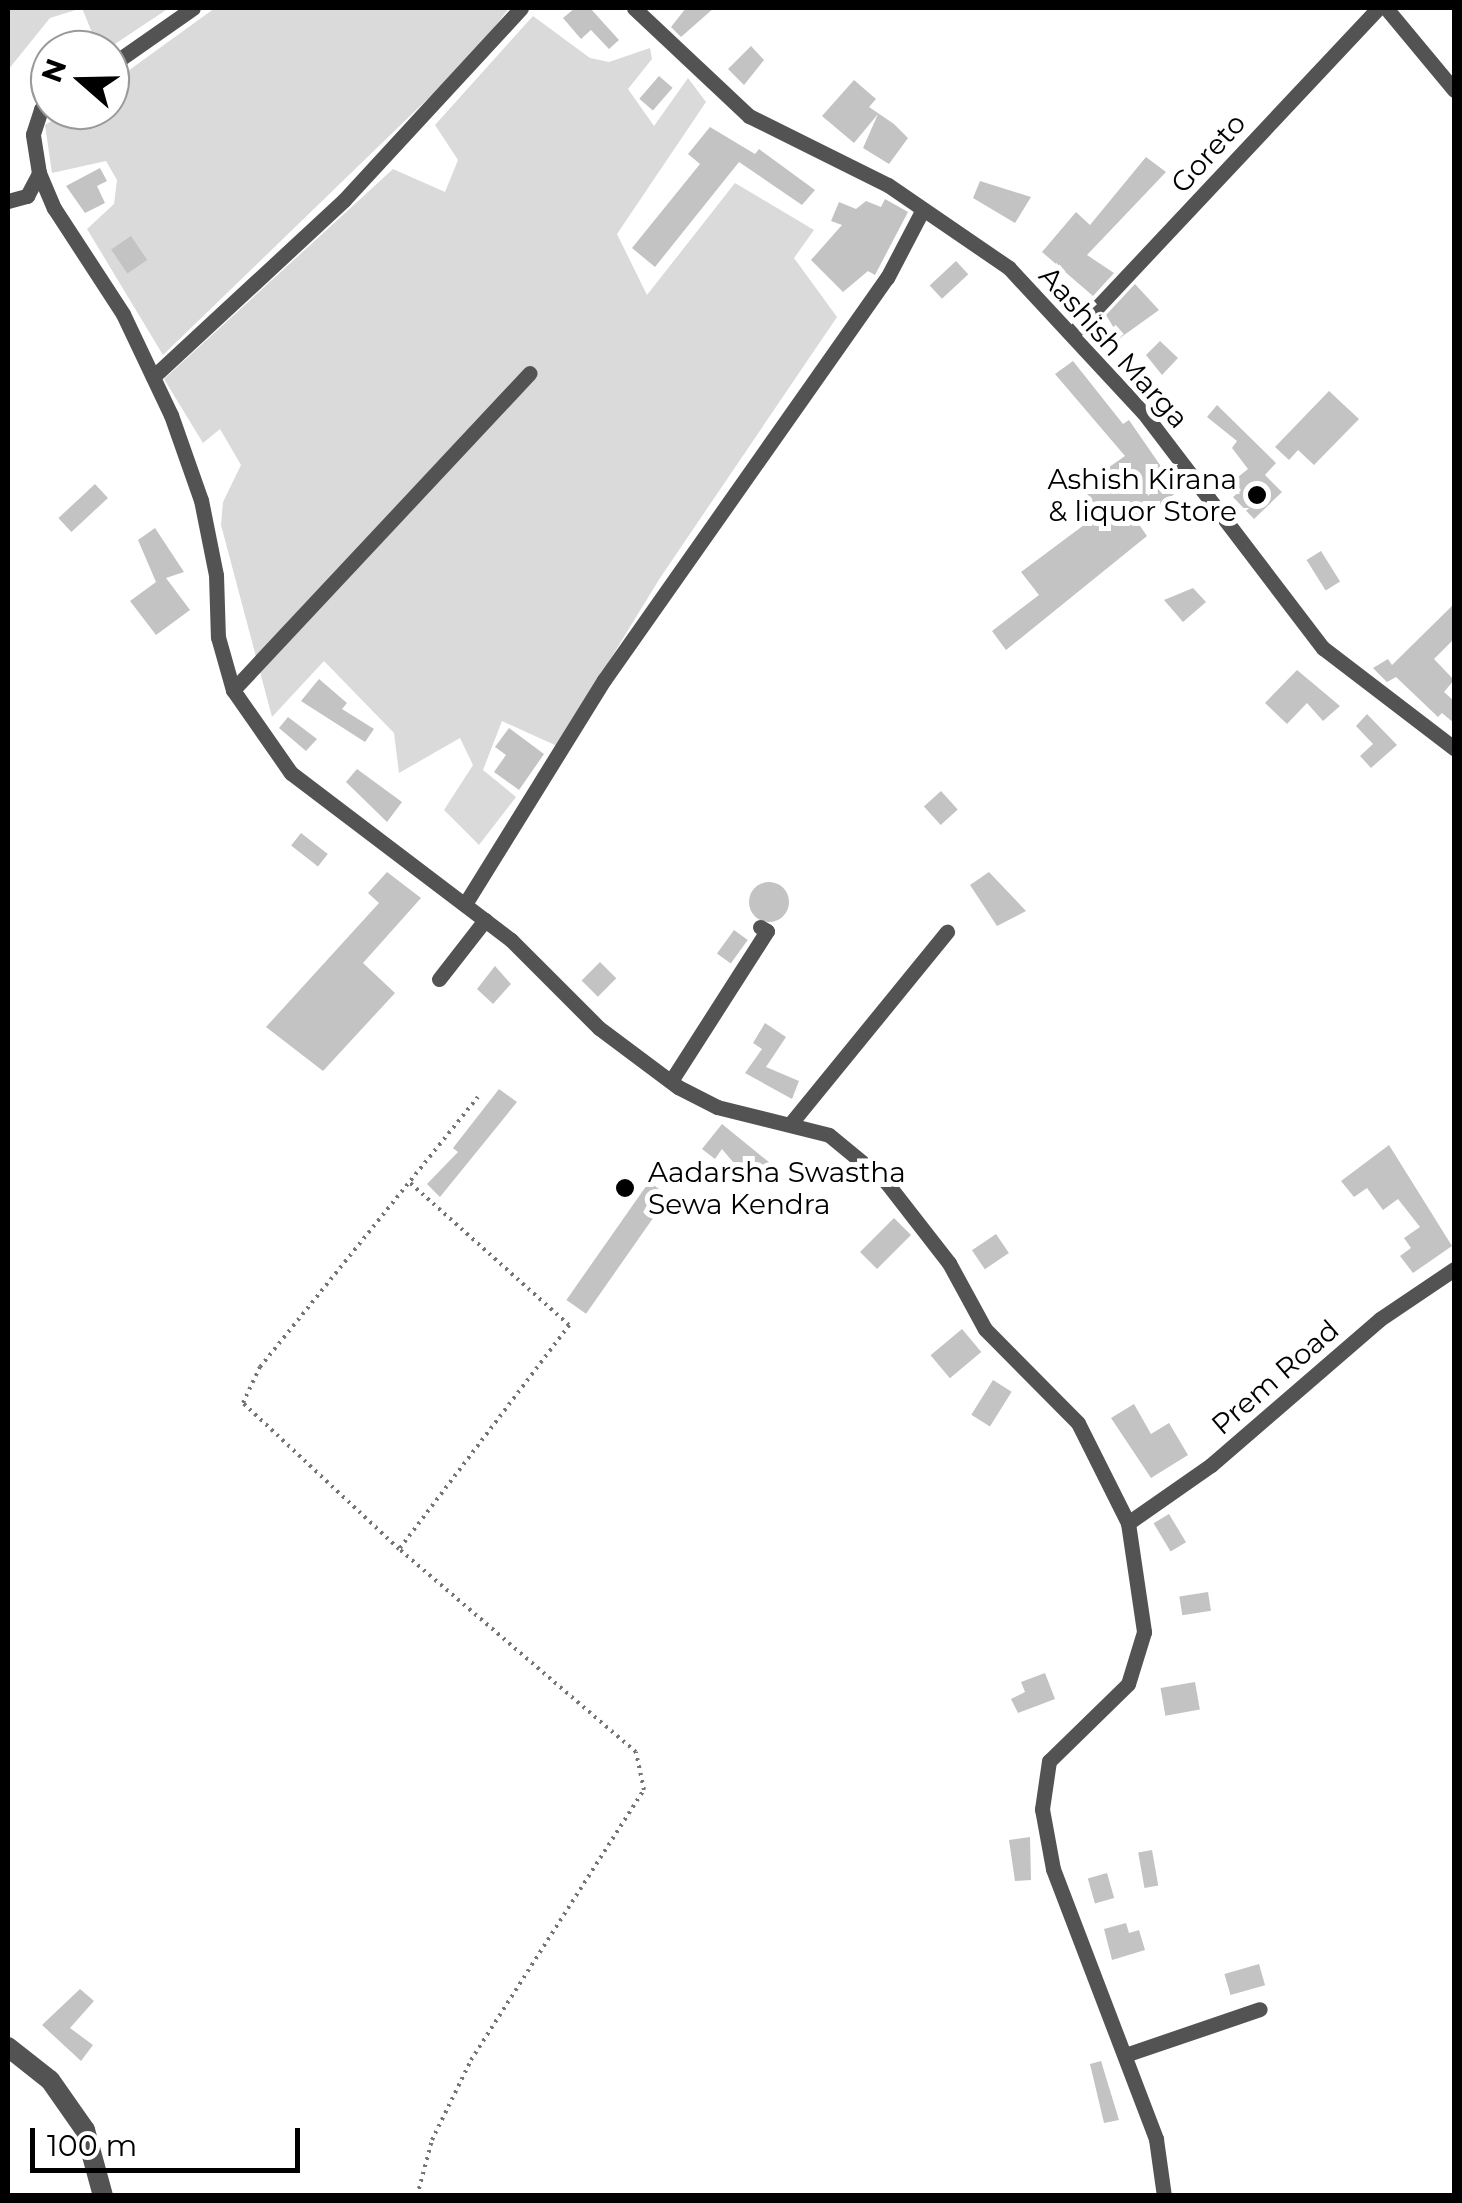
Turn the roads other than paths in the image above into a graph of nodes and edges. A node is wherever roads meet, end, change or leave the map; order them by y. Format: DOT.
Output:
graph roads {
  1 [pos="193,8"];
  2 [pos="520,8"];
  3 [pos="634,8"];
  4 [pos="1378,8"];
  5 [pos="1386,8"];
  6 [pos="130,52"];
  7 [pos="1454,90"];
  8 [pos="34,130"];
  9 [pos="40,172"];
  10 [pos="8,201"];
  11 [pos="922,211"];
  12 [pos="1074,332"];
  13 [pos="530,372"];
  14 [pos="153,377"];
  15 [pos="233,690"];
  16 [pos="1454,748"];
  17 [pos="466,904"];
  18 [pos="485,920"];
  19 [pos="760,926"];
  20 [pos="947,932"];
  21 [pos="439,980"];
  22 [pos="671,1082"];
  23 [pos="791,1123"];
  24 [pos="1454,1268"];
  25 [pos="1128,1523"];
  26 [pos="1260,2009"];
  27 [pos="8,2047"];
  28 [pos="1128,2054"];
  29 [pos="103,2196"];
  30 [pos="1164,2196"];
  1 -- 6 [label="street"];
  2 -- 14 [label="street"];
  3 -- 11 [label="street, Aashish Marga"];
  4 -- 12 [label="street, Goreto"];
  5 -- 7 [label="street"];
  8 -- 9 [label="street"];
  9 -- 10 [label="street"];
  9 -- 14 [label="street"];
  11 -- 12 [label="street, Aashish Marga"];
  11 -- 17 [label="street"];
  12 -- 16 [label="street, Aashish Marga"];
  13 -- 15 [label="street"];
  14 -- 15 [label="street"];
  15 -- 17 [label="street"];
  17 -- 18 [label="street"];
  18 -- 21 [label="street"];
  18 -- 22 [label="street"];
  19 -- 22 [label="street"];
  20 -- 23 [label="street"];
  22 -- 23 [label="street"];
  23 -- 25 [label="street"];
  24 -- 25 [label="street, Prem Road"];
  25 -- 28 [label="street"];
  26 -- 28 [label="street"];
  27 -- 29 [label="street"];
  28 -- 30 [label="street"];
}
